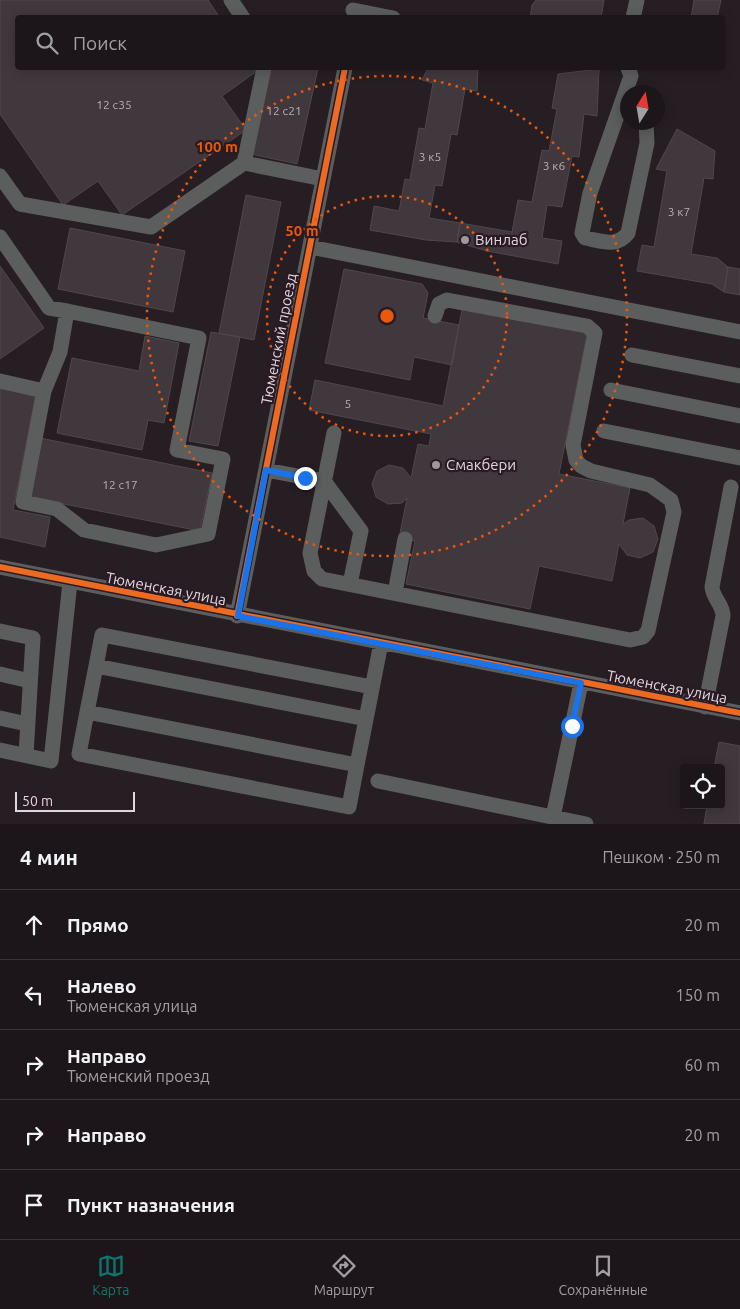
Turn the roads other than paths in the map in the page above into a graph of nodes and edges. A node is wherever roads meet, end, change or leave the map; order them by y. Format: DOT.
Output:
graph roads {
  1 [pos="231,0"];
  2 [pos="637,0"];
  3 [pos="352,9"];
  4 [pos="241,15"];
  5 [pos="379,15"];
  6 [pos="634,15"];
  7 [pos="264,70"];
  8 [pos="345,70"];
  9 [pos="630,72"];
  10 [pos="626,85"];
  11 [pos="635,85"];
  12 [pos="620,102"];
  13 [pos="646,130"];
  14 [pos="244,163"];
  15 [pos="0,176"];
  16 [pos="323,179"];
  17 [pos="0,237"];
  18 [pos="310,247"];
  19 [pos="68,311"];
  20 [pos="435,316"];
  21 [pos="740,332"];
  22 [pos="632,355"];
  23 [pos="740,376"];
  24 [pos="0,381"];
  25 [pos="611,390"];
  26 [pos="44,391"];
  27 [pos="740,416"];
  28 [pos="604,431"];
  29 [pos="334,433"];
  30 [pos="740,458"];
  31 [pos="266,470"];
  32 [pos="324,481"];
  33 [pos="732,486"];
  34 [pos="405,539"];
  35 [pos="0,567"];
  36 [pos="70,582"];
  37 [pos="350,584"];
  38 [pos="395,593"];
  39 [pos="238,616"];
  40 [pos="0,631"];
  41 [pos="380,644"];
  42 [pos="96,666"];
  43 [pos="0,674"];
  44 [pos="30,681"];
  45 [pos="581,683"];
  46 [pos="372,687"];
  47 [pos="705,707"];
  48 [pos="87,712"];
  49 [pos="740,713"];
  50 [pos="0,718"];
  51 [pos="366,719"];
  52 [pos="27,724"];
  53 [pos="0,750"];
  54 [pos="26,756"];
  55 [pos="357,765"];
  56 [pos="378,781"];
  57 [pos="553,817"];
  58 [pos="586,824"];
  1 -- 4 [label="street"];
  2 -- 6 [label="street"];
  3 -- 5 [label="street"];
  7 -- 14 [label="street"];
  8 -- 16 [label="street, Тюменский проезд"];
  9 -- 10 [label="street"];
  9 -- 11 [label="street"];
  12 -- 13 [label="street"];
  14 -- 15 [label="street"];
  14 -- 16 [label="street"];
  16 -- 18 [label="street, Тюменский проезд"];
  17 -- 19 [label="street"];
  18 -- 21 [label="street"];
  18 -- 31 [label="street, Тюменский проезд"];
  19 -- 26 [label="street"];
  19 -- 26 [label="street"];
  20 -- 38 [label="street"];
  22 -- 23 [label="street"];
  24 -- 26 [label="street"];
  25 -- 27 [label="street"];
  28 -- 30 [label="street"];
  29 -- 32 [label="street"];
  31 -- 32 [label="street"];
  31 -- 39 [label="street, Тюменский проезд"];
  32 -- 37 [label="street"];
  32 -- 37 [label="street"];
  33 -- 47 [label="street"];
  34 -- 38 [label="street"];
  35 -- 36 [label="street, Тюменская улица"];
  36 -- 39 [label="street, Тюменская улица"];
  36 -- 54 [label="street"];
  37 -- 38 [label="street"];
  39 -- 41 [label="street, Тюменская улица"];
  40 -- 44 [label="street"];
  41 -- 45 [label="street, Тюменская улица"];
  41 -- 46 [label="street"];
  42 -- 46 [label="street"];
  42 -- 48 [label="street"];
  42 -- 51 [label="street"];
  43 -- 44 [label="street"];
  44 -- 52 [label="street"];
  45 -- 47 [label="street, Тюменская улица"];
  45 -- 57 [label="street"];
  46 -- 51 [label="street"];
  47 -- 49 [label="street, Тюменская улица"];
  48 -- 55 [label="street"];
  48 -- 55 [label="street"];
  50 -- 52 [label="street"];
  51 -- 55 [label="street"];
  52 -- 54 [label="street"];
  53 -- 54 [label="street"];
  56 -- 57 [label="street"];
  57 -- 58 [label="street"];
}
